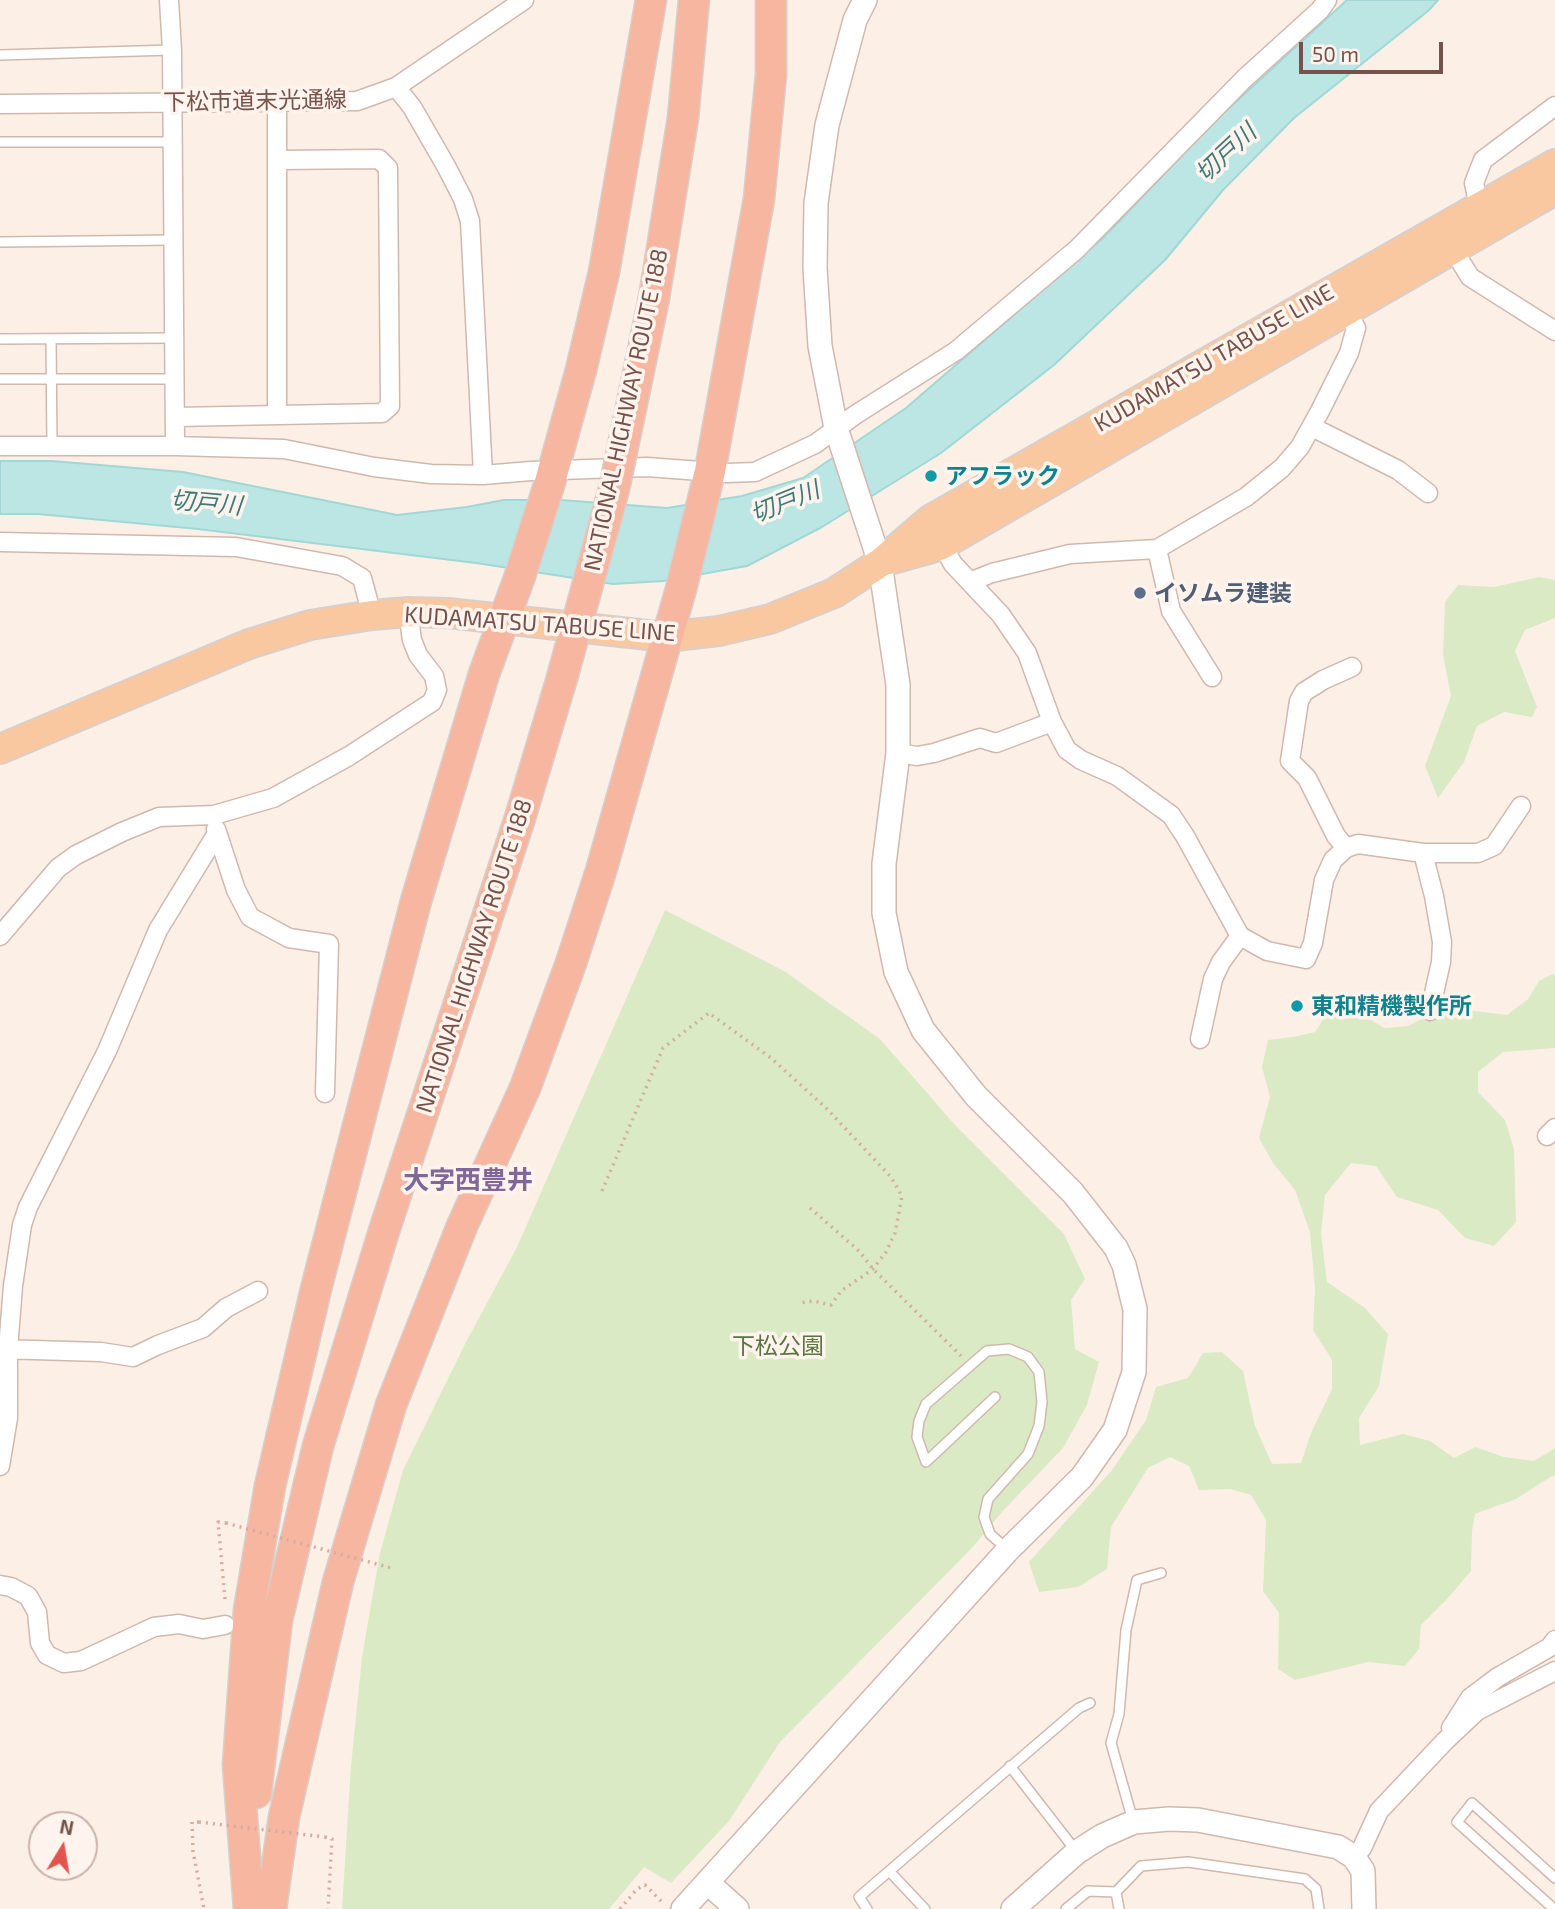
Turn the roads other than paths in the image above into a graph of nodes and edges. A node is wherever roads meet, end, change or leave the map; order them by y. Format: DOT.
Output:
graph roads {
  1 [pos="169,0"];
  2 [pos="524,0"];
  3 [pos="651,0"];
  4 [pos="694,0"];
  5 [pos="771,0"];
  6 [pos="865,0"];
  7 [pos="1327,0"];
  8 [pos="172,50"];
  9 [pos="0,55"];
  10 [pos="396,87"];
  11 [pos="173,102"];
  12 [pos="277,102"];
  13 [pos="0,104"];
  14 [pos="1555,106"];
  15 [pos="0,142"];
  16 [pos="173,142"];
  17 [pos="277,160"];
  18 [pos="1555,164"];
  19 [pos="1555,190"];
  20 [pos="1479,207"];
  21 [pos="1447,238"];
  22 [pos="174,240"];
  23 [pos="0,242"];
  24 [pos="1342,300"];
  25 [pos="1555,331"];
  26 [pos="175,338"];
  27 [pos="0,339"];
  28 [pos="51,339"];
  29 [pos="0,379"];
  30 [pos="50,379"];
  31 [pos="175,379"];
  32 [pos="277,414"];
  33 [pos="176,417"];
  34 [pos="1312,427"];
  35 [pos="836,432"];
  36 [pos="0,446"];
  37 [pos="52,446"];
  38 [pos="175,446"];
  39 [pos="483,475"];
  40 [pos="552,476"];
  41 [pos="708,476"];
  42 [pos="1428,493"];
  43 [pos="936,533"];
  44 [pos="0,541"];
  45 [pos="1157,549"];
  46 [pos="880,563"];
  47 [pos="972,581"];
  48 [pos="408,612"];
  49 [pos="372,615"];
  50 [pos="505,619"];
  51 [pos="666,637"];
  52 [pos="1352,667"];
  53 [pos="1212,677"];
  54 [pos="1052,722"];
  55 [pos="0,749"];
  56 [pos="898,753"];
  57 [pos="1521,806"];
  58 [pos="214,815"];
  59 [pos="216,835"];
  60 [pos="1346,848"];
  61 [pos="1423,853"];
  62 [pos="0,936"];
  63 [pos="1240,936"];
  64 [pos="1430,1011"];
  65 [pos="1200,1039"];
  66 [pos="325,1093"];
  67 [pos="258,1291"];
  68 [pos="4,1349"];
  69 [pos="995,1397"];
  70 [pos="0,1466"];
  71 [pos="1008,1550"];
  72 [pos="1161,1573"];
  73 [pos="0,1585"];
  74 [pos="225,1625"];
  75 [pos="1555,1640"];
  76 [pos="1555,1671"];
  77 [pos="1090,1703"];
  78 [pos="1445,1741"];
  79 [pos="1010,1766"];
  80 [pos="1134,1822"];
  81 [pos="1077,1852"];
  82 [pos="1354,1857"];
  83 [pos="890,1872"];
  84 [pos="1555,1878"];
  85 [pos="708,1883"];
  86 [pos="1116,1892"];
  87 [pos="250,1909"];
  88 [pos="271,1909"];
  89 [pos="683,1909"];
  90 [pos="737,1909"];
  91 [pos="867,1909"];
  92 [pos="925,1909"];
  93 [pos="1013,1909"];
  94 [pos="1066,1909"];
  95 [pos="1119,1909"];
  96 [pos="1319,1909"];
  97 [pos="1364,1909"];
  98 [pos="1554,1909"];
  1 -- 8 [label="street"];
  2 -- 10 [label="street, 下松市道末光通線"];
  3 -- 40 [label="highway"];
  4 -- 87 [label="highway, NATIONAL HIGHWAY ROUTE 188, bridge"];
  5 -- 41 [label="highway"];
  6 -- 35 [label="street"];
  7 -- 35 [label="street"];
  8 -- 9 [label="lane"];
  8 -- 11 [label="street"];
  10 -- 12 [label="street, 下松市道末光通線"];
  10 -- 39 [label="street"];
  11 -- 12 [label="street, 下松市道末光通線"];
  11 -- 13 [label="street, 下松市道末光通線"];
  11 -- 16 [label="street"];
  12 -- 17 [label="street"];
  14 -- 20 [label="street"];
  15 -- 16 [label="lane"];
  16 -- 22 [label="street"];
  17 -- 32 [label="street"];
  17 -- 32 [label="street"];
  18 -- 20 [label="main road, KUDAMATSU TABUSE LINE"];
  19 -- 21 [label="main road, KUDAMATSU TABUSE LINE"];
  20 -- 21 [label="main road, KUDAMATSU TABUSE LINE"];
  21 -- 24 [label="main road, KUDAMATSU TABUSE LINE"];
  21 -- 25 [label="street"];
  22 -- 23 [label="lane"];
  22 -- 26 [label="street"];
  24 -- 34 [label="street"];
  24 -- 43 [label="main road, KUDAMATSU TABUSE LINE"];
  26 -- 28 [label="lane"];
  26 -- 31 [label="street"];
  27 -- 28 [label="lane"];
  28 -- 30 [label="lane"];
  29 -- 30 [label="lane"];
  30 -- 31 [label="lane"];
  30 -- 37 [label="lane"];
  31 -- 33 [label="street"];
  32 -- 33 [label="street"];
  33 -- 38 [label="street"];
  34 -- 42 [label="street"];
  34 -- 45 [label="street"];
  35 -- 41 [label="street"];
  35 -- 46 [label="street"];
  36 -- 37 [label="street"];
  37 -- 38 [label="street"];
  38 -- 39 [label="street"];
  39 -- 40 [label="street"];
  40 -- 41 [label="street"];
  40 -- 50 [label="highway"];
  41 -- 51 [label="highway"];
  43 -- 46 [label="main road, KUDAMATSU TABUSE LINE"];
  43 -- 47 [label="street"];
  44 -- 49 [label="street"];
  45 -- 47 [label="street"];
  45 -- 53 [label="street"];
  46 -- 51 [label="main road, KUDAMATSU TABUSE LINE"];
  46 -- 56 [label="street"];
  47 -- 54 [label="street"];
  48 -- 49 [label="main road, KUDAMATSU TABUSE LINE"];
  48 -- 50 [label="main road, KUDAMATSU TABUSE LINE"];
  48 -- 58 [label="street"];
  49 -- 55 [label="main road, KUDAMATSU TABUSE LINE"];
  50 -- 51 [label="main road, KUDAMATSU TABUSE LINE"];
  50 -- 87 [label="highway"];
  51 -- 88 [label="highway"];
  52 -- 60 [label="street"];
  54 -- 56 [label="street"];
  54 -- 63 [label="street"];
  56 -- 71 [label="street"];
  57 -- 61 [label="street"];
  58 -- 59 [label="street"];
  58 -- 62 [label="street"];
  59 -- 66 [label="street"];
  59 -- 68 [label="street"];
  60 -- 61 [label="street"];
  60 -- 63 [label="street"];
  61 -- 64 [label="street"];
  63 -- 65 [label="street"];
  67 -- 68 [label="street"];
  68 -- 70 [label="street"];
  69 -- 71 [label="lane"];
  71 -- 85 [label="street"];
  72 -- 80 [label="lane"];
  73 -- 74 [label="street"];
  75 -- 78 [label="street"];
  76 -- 78 [label="street"];
  77 -- 79 [label="lane"];
  78 -- 82 [label="street"];
  79 -- 81 [label="lane"];
  79 -- 83 [label="lane"];
  80 -- 81 [label="street"];
  80 -- 82 [label="street"];
  81 -- 93 [label="street"];
  82 -- 97 [label="street"];
  83 -- 91 [label="lane"];
  83 -- 92 [label="lane"];
  84 -- 98 [label="lane"];
  85 -- 89 [label="street"];
  85 -- 90 [label="street"];
  86 -- 94 [label="lane"];
  86 -- 95 [label="lane"];
  86 -- 96 [label="lane"];
}
